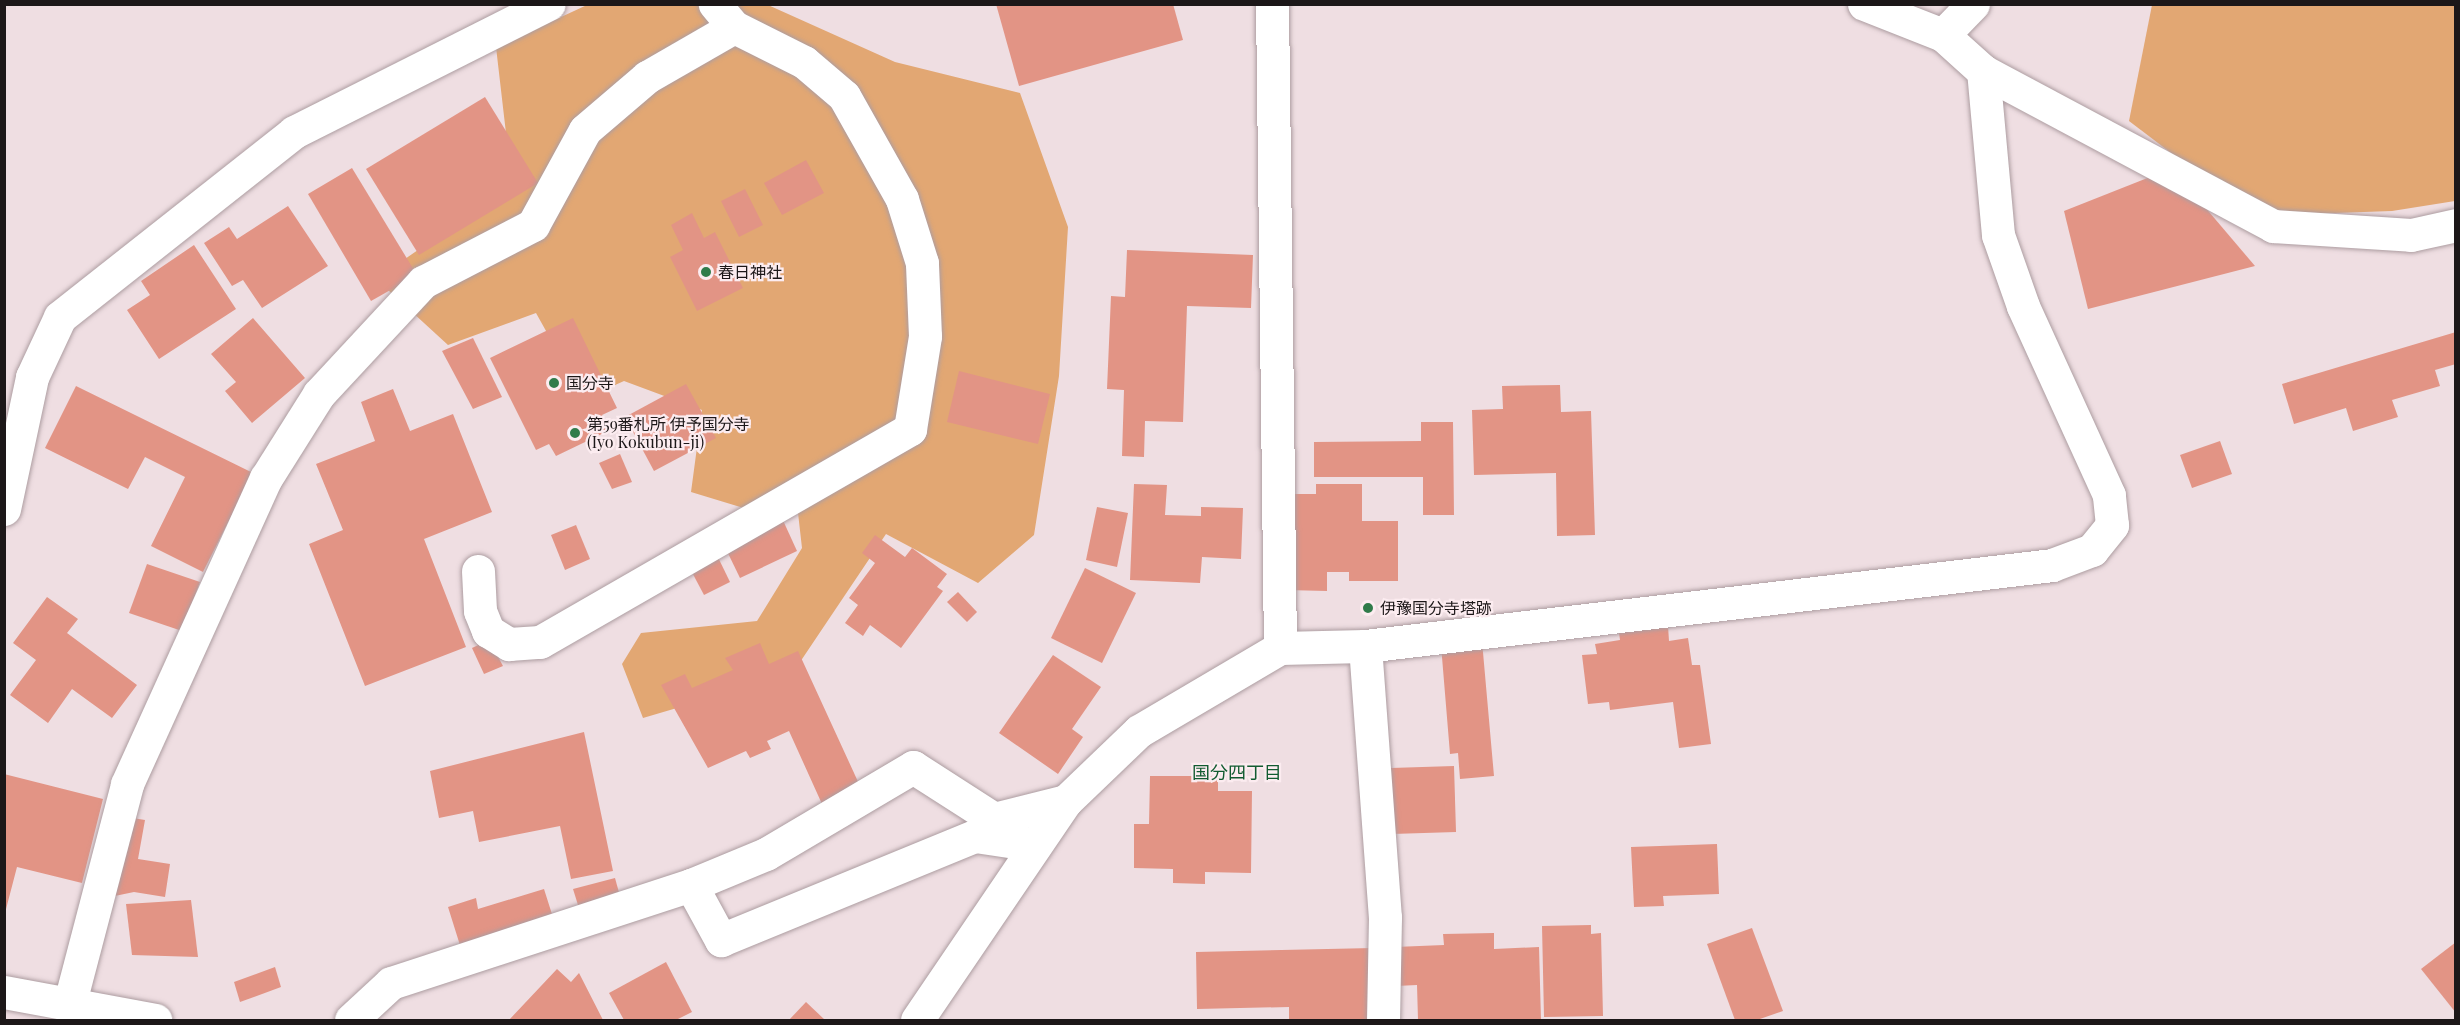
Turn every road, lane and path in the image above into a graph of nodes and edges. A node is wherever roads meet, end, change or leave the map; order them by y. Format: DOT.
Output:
graph roads {
  1 [pos="549,4"];
  2 [pos="1272,4"];
  3 [pos="1864,4"];
  4 [pos="1973,4"];
  5 [pos="724,16"];
  6 [pos="1943,35"];
  7 [pos="1983,71"];
  8 [pos="2456,225"];
  9 [pos="4,508"];
  10 [pos="478,571"];
  11 [pos="1365,646"];
  12 [pos="1280,648"];
  13 [pos="1066,801"];
  14 [pos="1035,845"];
  15 [pos="691,885"];
  16 [pos="4,992"];
  17 [pos="70,1002"];
  18 [pos="155,1020"];
  19 [pos="351,1020"];
  20 [pos="916,1020"];
  21 [pos="1383,1020"];
  1 -- 9 [label="street"];
  2 -- 12 [label="street"];
  3 -- 6 [label="street"];
  4 -- 6 [label="street"];
  5 -- 10 [label="street"];
  5 -- 17 [label="street"];
  6 -- 7 [label="street"];
  7 -- 8 [label="street"];
  7 -- 11 [label="street"];
  11 -- 12 [label="street"];
  11 -- 21 [label="street"];
  12 -- 13 [label="street"];
  13 -- 14 [label="street"];
  13 -- 15 [label="street"];
  14 -- 15 [label="street"];
  14 -- 20 [label="street"];
  15 -- 19 [label="street"];
  16 -- 17 [label="street"];
  17 -- 18 [label="street"];
}
